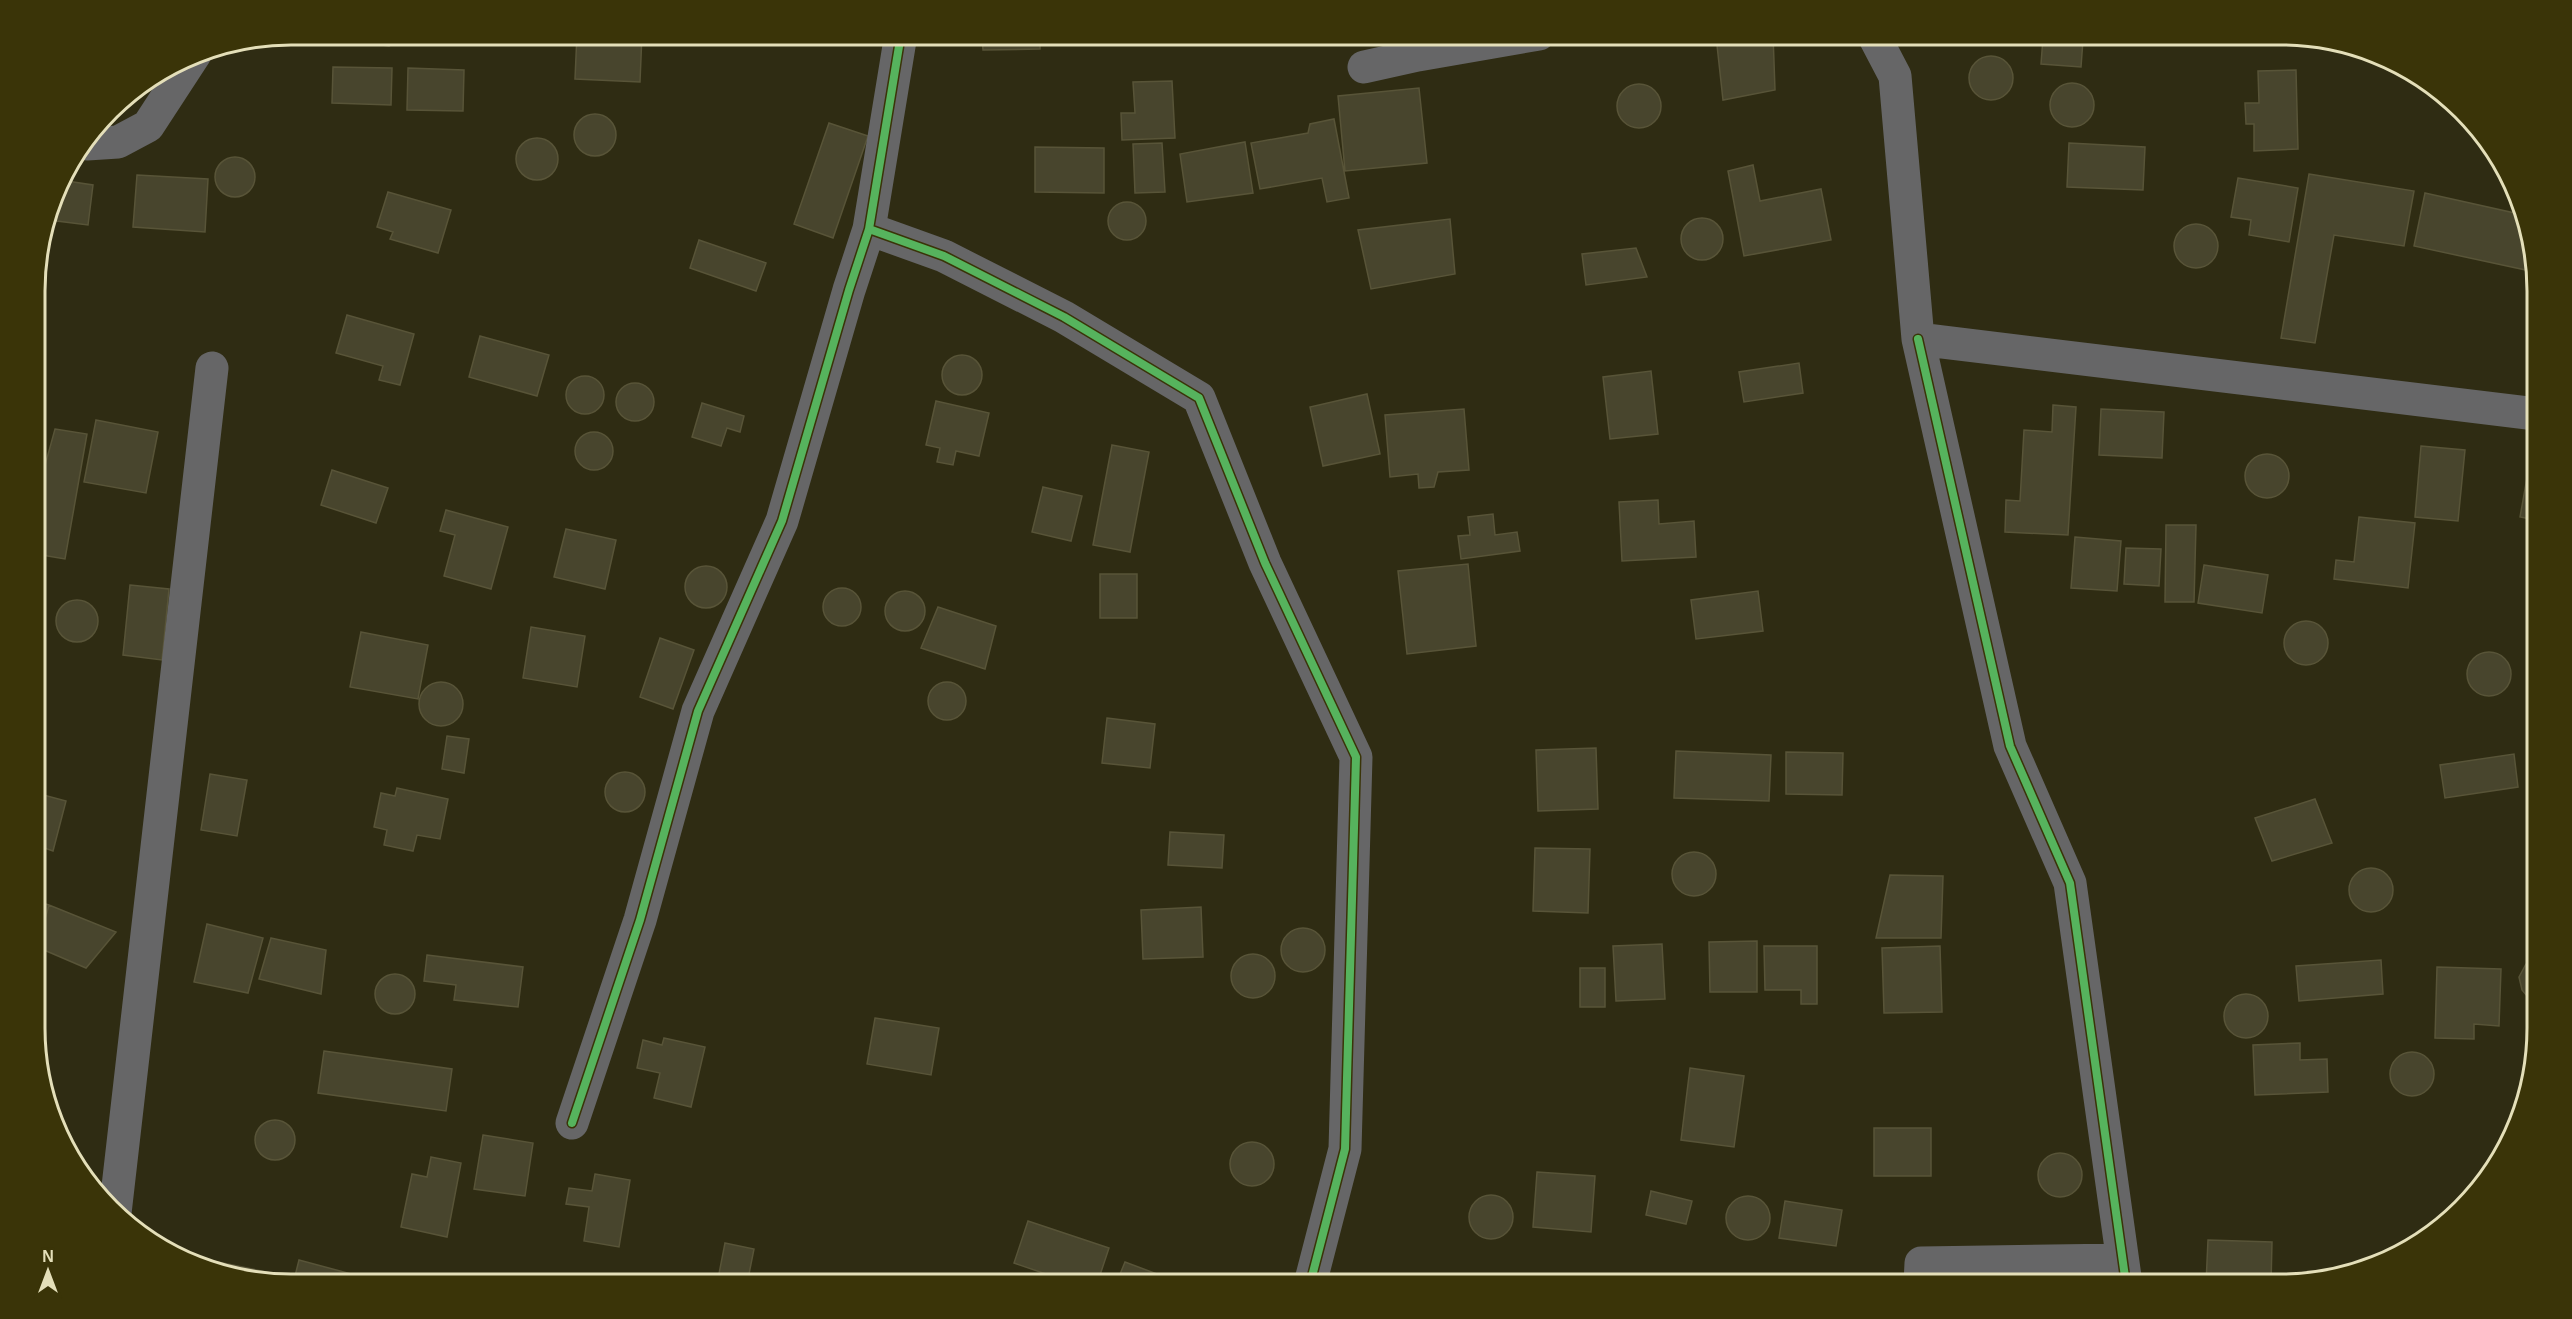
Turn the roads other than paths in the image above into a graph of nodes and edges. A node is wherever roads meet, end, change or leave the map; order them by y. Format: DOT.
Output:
graph roads {
  1 [pos="899,45"];
  2 [pos="1481,45"];
  3 [pos="1879,45"];
  4 [pos="1364,67"];
  5 [pos="185,69"];
  6 [pos="94,144"];
  7 [pos="869,230"];
  8 [pos="1918,339"];
  9 [pos="212,368"];
  10 [pos="2527,413"];
  11 [pos="572,1123"];
  12 [pos="116,1201"];
  13 [pos="2124,1272"];
  14 [pos="1313,1274"];
  15 [pos="1920,1274"];
  1 -- 7 [label="street"];
  2 -- 4 [label="street"];
  3 -- 8 [label="street"];
  5 -- 6 [label="street"];
  7 -- 11 [label="street"];
  7 -- 14 [label="street"];
  8 -- 10 [label="street"];
  8 -- 13 [label="street"];
  9 -- 12 [label="street"];
  13 -- 15 [label="street"];
}
